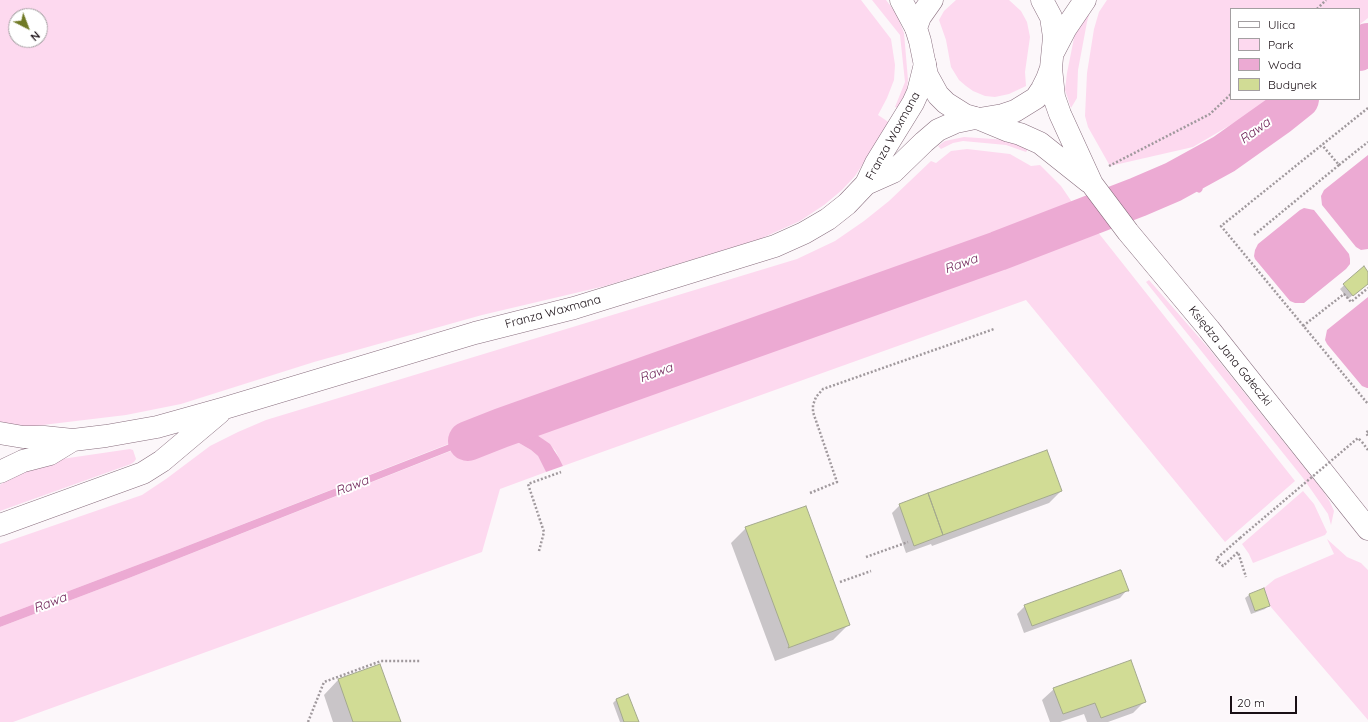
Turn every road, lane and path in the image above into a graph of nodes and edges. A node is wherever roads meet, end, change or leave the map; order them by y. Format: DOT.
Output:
graph roads {
  1 [pos="901,0"];
  2 [pos="932,0"];
  3 [pos="1042,0"];
  4 [pos="1086,0"];
  5 [pos="1326,0"];
  6 [pos="1318,8"];
  7 [pos="916,28"];
  8 [pos="1051,63"];
  9 [pos="925,64"];
  10 [pos="1230,95"];
  11 [pos="1368,108"];
  12 [pos="977,119"];
  13 [pos="1368,142"];
  14 [pos="1322,145"];
  15 [pos="1338,165"];
  16 [pos="1106,167"];
  17 [pos="866,184"];
  18 [pos="1092,184"];
  19 [pos="1254,235"];
  20 [pos="1368,288"];
  21 [pos="1303,326"];
  22 [pos="994,328"];
  23 [pos="1368,404"];
  24 [pos="225,408"];
  25 [pos="1368,431"];
  26 [pos="0,433"];
  27 [pos="1368,436"];
  28 [pos="73,440"];
  29 [pos="1368,450"];
  30 [pos="0,472"];
  31 [pos="561,472"];
  32 [pos="810,493"];
  33 [pos="0,525"];
  34 [pos="1368,528"];
  35 [pos="908,542"];
  36 [pos="539,551"];
  37 [pos="866,557"];
  38 [pos="871,571"];
  39 [pos="1246,577"];
  40 [pos="840,582"];
  41 [pos="420,661"];
  42 [pos="308,722"];
  1 -- 7 [label="street"];
  2 -- 7 [label="street"];
  3 -- 8 [label="street"];
  4 -- 8 [label="street"];
  5 -- 6 [label="path"];
  7 -- 9 [label="street, Księdza Jana Gałeczki"];
  8 -- 12 [label="street, Franza Waxmana"];
  8 -- 18 [label="street, Księdza Jana Gałeczki"];
  9 -- 12 [label="street, Księdza Jana Gałeczki"];
  9 -- 17 [label="street, Franza Waxmana"];
  10 -- 16 [label="path"];
  11 -- 14 [label="path"];
  12 -- 17 [label="street, Franza Waxmana"];
  12 -- 18 [label="street, Księdza Jana Gałeczki"];
  13 -- 15 [label="path"];
  14 -- 15 [label="path"];
  14 -- 21 [label="path"];
  15 -- 19 [label="path"];
  17 -- 24 [label="street, Franza Waxmana"];
  18 -- 34 [label="street, Księdza Jana Gałeczki"];
  20 -- 21 [label="path"];
  21 -- 23 [label="path"];
  22 -- 32 [label="path"];
  24 -- 28 [label="street, Franza Waxmana"];
  24 -- 33 [label="street"];
  25 -- 27 [label="path"];
  26 -- 28 [label="street"];
  28 -- 30 [label="street"];
  29 -- 39 [label="path, bridge"];
  31 -- 36 [label="path"];
  35 -- 37 [label="path"];
  38 -- 40 [label="path"];
  41 -- 42 [label="path"];
}
